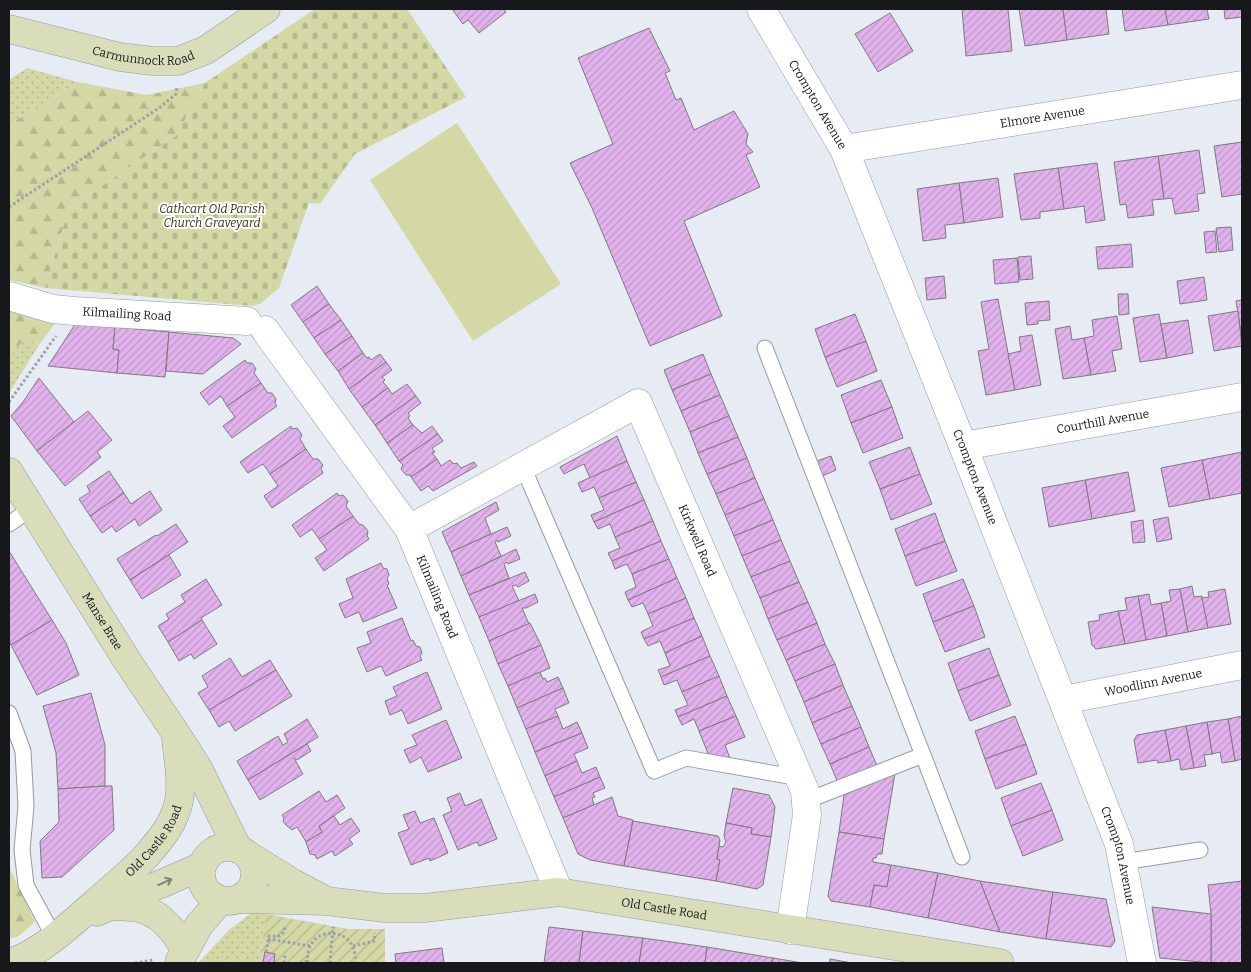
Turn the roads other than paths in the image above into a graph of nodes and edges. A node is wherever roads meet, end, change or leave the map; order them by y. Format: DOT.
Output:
graph roads {
  1 [pos="266,9"];
  2 [pos="761,9"];
  3 [pos="9,29"];
  4 [pos="1242,86"];
  5 [pos="844,149"];
  6 [pos="9,296"];
  7 [pos="764,348"];
  8 [pos="1242,397"];
  9 [pos="963,446"];
  10 [pos="522,467"];
  11 [pos="9,472"];
  12 [pos="32,508"];
  13 [pos="9,524"];
  14 [pos="409,529"];
  15 [pos="1242,665"];
  16 [pos="1064,700"];
  17 [pos="9,712"];
  18 [pos="175,732"];
  19 [pos="923,755"];
  20 [pos="198,768"];
  21 [pos="803,790"];
  22 [pos="1200,850"];
  23 [pos="242,851"];
  24 [pos="962,858"];
  25 [pos="204,862"];
  26 [pos="1123,862"];
  27 [pos="559,892"];
  28 [pos="230,900"];
  29 [pos="326,901"];
  30 [pos="109,906"];
  31 [pos="63,929"];
  32 [pos="790,930"];
  33 [pos="182,956"];
  34 [pos="9,963"];
  35 [pos="1000,963"];
  36 [pos="1142,963"];
  1 -- 3 [label="main road, Carmunnock Road"];
  2 -- 5 [label="street, Crompton Avenue"];
  4 -- 5 [label="street, Elmore Avenue"];
  5 -- 9 [label="street, Crompton Avenue"];
  6 -- 14 [label="street, Kilmailing Road"];
  7 -- 19 [label="lane"];
  8 -- 9 [label="street, Courthill Avenue"];
  9 -- 16 [label="street, Crompton Avenue"];
  10 -- 14 [label="street, Kirkwell Road"];
  10 -- 21 [label="lane"];
  10 -- 21 [label="street, Kirkwell Road"];
  11 -- 12 [label="main road, Manse Brae"];
  12 -- 13 [label="lane"];
  12 -- 18 [label="main road, Manse Brae"];
  14 -- 27 [label="street, Kilmailing Road"];
  15 -- 16 [label="street, Woodlinn Avenue"];
  16 -- 26 [label="street, Crompton Avenue"];
  17 -- 31 [label="lane"];
  18 -- 20 [label="main road, Manse Brae"];
  18 -- 31 [label="main road, Old Castle Road"];
  19 -- 21 [label="lane"];
  19 -- 24 [label="lane"];
  20 -- 23 [label="main road, Manse Brae"];
  20 -- 25 [label="main road, Manse Brae"];
  21 -- 32 [label="street, Kirkwell Road"];
  22 -- 26 [label="lane"];
  23 -- 25 [label="main road, Old Castle Road"];
  23 -- 28 [label="main road"];
  23 -- 29 [label="main road, Old Castle Road"];
  25 -- 28 [label="main road"];
  30 -- 25 [label="main road, Old Castle Road, one-way"];
  26 -- 36 [label="street, Crompton Avenue"];
  27 -- 29 [label="main road, Old Castle Road"];
  27 -- 32 [label="main road, Old Castle Road"];
  28 -- 29 [label="main road, Old Castle Road"];
  28 -- 33 [label="main road"];
  30 -- 31 [label="main road, Old Castle Road"];
  30 -- 33 [label="main road, Old Castle Road"];
  31 -- 34 [label="main road, Old Castle Road"];
  32 -- 35 [label="main road, Old Castle Road"];
}
